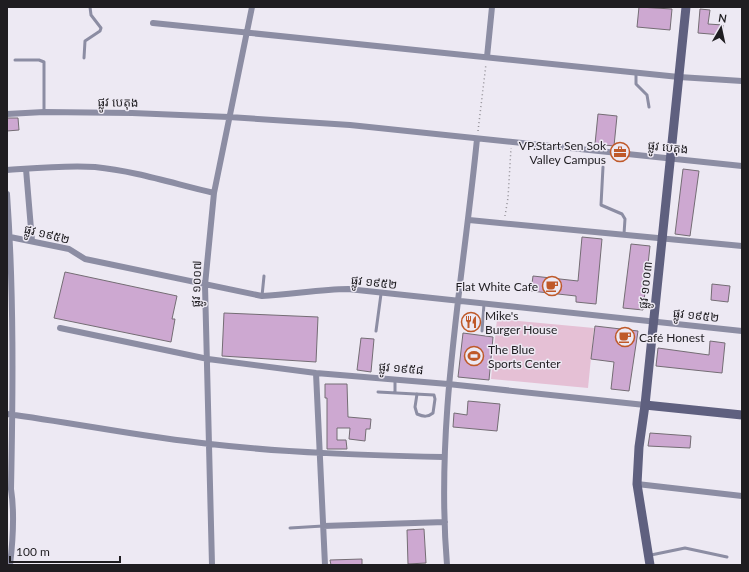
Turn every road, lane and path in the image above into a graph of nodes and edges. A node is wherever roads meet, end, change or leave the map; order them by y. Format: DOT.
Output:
graph roads {
  1 [pos="90,7"];
  2 [pos="252,7"];
  3 [pos="492,7"];
  4 [pos="686,7"];
  5 [pos="153,23"];
  6 [pos="247,32"];
  7 [pos="487,57"];
  8 [pos="84,58"];
  9 [pos="15,60"];
  10 [pos="636,72"];
  11 [pos="679,77"];
  12 [pos="742,81"];
  13 [pos="649,107"];
  14 [pos="44,112"];
  15 [pos="7,114"];
  16 [pos="229,117"];
  17 [pos="477,139"];
  18 [pos="511,143"];
  19 [pos="670,158"];
  20 [pos="742,166"];
  21 [pos="603,167"];
  22 [pos="26,169"];
  23 [pos="7,170"];
  24 [pos="214,193"];
  25 [pos="7,194"];
  26 [pos="469,220"];
  27 [pos="504,224"];
  28 [pos="624,234"];
  29 [pos="10,237"];
  30 [pos="662,238"];
  31 [pos="32,241"];
  32 [pos="742,246"];
  33 [pos="264,276"];
  34 [pos="206,285"];
  35 [pos="381,294"];
  36 [pos="262,296"];
  37 [pos="458,302"];
  38 [pos="484,304"];
  39 [pos="653,322"];
  40 [pos="60,328"];
  41 [pos="376,331"];
  42 [pos="482,331"];
  43 [pos="742,331"];
  44 [pos="208,359"];
  45 [pos="316,373"];
  46 [pos="396,380"];
  47 [pos="448,384"];
  48 [pos="378,392"];
  49 [pos="395,392"];
  50 [pos="417,394"];
  51 [pos="645,405"];
  52 [pos="10,414"];
  53 [pos="742,415"];
  54 [pos="10,443"];
  55 [pos="210,444"];
  56 [pos="320,454"];
  57 [pos="443,456"];
  58 [pos="637,484"];
  59 [pos="9,489"];
  60 [pos="742,496"];
  61 [pos="445,522"];
  62 [pos="324,526"];
  63 [pos="290,528"];
  64 [pos="648,555"];
  65 [pos="727,557"];
  66 [pos="10,565"];
  67 [pos="212,565"];
  68 [pos="325,565"];
  69 [pos="447,565"];
  70 [pos="650,565"];
  1 -- 8 [label="lane"];
  2 -- 6 [label="street, ផ្លូវ ១០០៧"];
  3 -- 7 [label="street"];
  4 -- 11 [label="street, ផ្លូវ ១០០៣"];
  5 -- 6 [label="street"];
  6 -- 7 [label="street"];
  6 -- 16 [label="street, ផ្លូវ ១០០៧"];
  7 -- 10 [label="street"];
  7 -- 17 [label="path"];
  9 -- 14 [label="lane"];
  10 -- 11 [label="street"];
  10 -- 13 [label="lane"];
  11 -- 12 [label="street"];
  11 -- 19 [label="street, ផ្លូវ ១០០៣"];
  14 -- 15 [label="street, ផ្លូវ បេតុង"];
  14 -- 16 [label="street, ផ្លូវ បេតុង"];
  16 -- 17 [label="street, ផ្លូវ បេតុង"];
  16 -- 24 [label="street, ផ្លូវ ១០០៧"];
  17 -- 18 [label="street, ផ្លូវ បេតុង"];
  17 -- 26 [label="street"];
  18 -- 19 [label="street, ផ្លូវ បេតុង"];
  18 -- 27 [label="path"];
  19 -- 20 [label="street, ផ្លូវ បេតុង"];
  19 -- 30 [label="street, ផ្លូវ ១០០៣"];
  21 -- 28 [label="lane"];
  22 -- 23 [label="street"];
  22 -- 24 [label="street"];
  22 -- 31 [label="street"];
  24 -- 34 [label="street, ផ្លូវ ១០០៧"];
  25 -- 29 [label="street"];
  26 -- 27 [label="street"];
  26 -- 37 [label="street"];
  27 -- 28 [label="street"];
  28 -- 30 [label="street"];
  29 -- 31 [label="street, ផ្លូវ ១៩៥២"];
  29 -- 52 [label="street"];
  30 -- 32 [label="street"];
  30 -- 39 [label="street, ផ្លូវ ១០០៣"];
  31 -- 34 [label="street, ផ្លូវ ១៩៥២"];
  33 -- 36 [label="lane"];
  34 -- 36 [label="street, ផ្លូវ ១៩៥២"];
  34 -- 44 [label="street, ផ្លូវ ១០០៧"];
  35 -- 36 [label="street, ផ្លូវ ១៩៥២"];
  35 -- 37 [label="street, ផ្លូវ ១៩៥២"];
  35 -- 41 [label="lane"];
  37 -- 38 [label="street, ផ្លូវ ១៩៥២"];
  37 -- 47 [label="street"];
  38 -- 39 [label="street, ផ្លូវ ១៩៥២"];
  38 -- 42 [label="lane"];
  39 -- 43 [label="street, ផ្លូវ ១៩៥២"];
  39 -- 51 [label="street, ផ្លូវ ១០០៣"];
  40 -- 44 [label="street, ផ្លូវ ១៩៥៨"];
  44 -- 45 [label="street, ផ្លូវ ១៩៥៨"];
  44 -- 55 [label="street, ផ្លូវ ១០០៧"];
  45 -- 46 [label="street, ផ្លូវ ១៩៥៨"];
  45 -- 56 [label="street"];
  46 -- 47 [label="street, ផ្លូវ ១៩៥៨"];
  46 -- 49 [label="lane"];
  47 -- 51 [label="street, ផ្លូវ ១៩៥៨"];
  47 -- 57 [label="street"];
  48 -- 49 [label="lane"];
  49 -- 50 [label="lane"];
  50 -- 50 [label="lane"];
  51 -- 53 [label="street, ផ្លូវ ១៩៥៨"];
  51 -- 58 [label="street, ផ្លូវ ១០០៣"];
  52 -- 54 [label="street"];
  52 -- 55 [label="street"];
  54 -- 59 [label="street"];
  55 -- 56 [label="street"];
  55 -- 67 [label="street, ផ្លូវ ១០០៧"];
  56 -- 57 [label="street"];
  56 -- 62 [label="street"];
  57 -- 61 [label="street"];
  58 -- 60 [label="street"];
  58 -- 64 [label="street, ផ្លូវ ១០០៣"];
  59 -- 66 [label="street"];
  61 -- 62 [label="street"];
  61 -- 69 [label="street"];
  62 -- 63 [label="lane"];
  62 -- 68 [label="street"];
  64 -- 65 [label="lane"];
  64 -- 70 [label="street, ផ្លូវ ១០០៣"];
}
